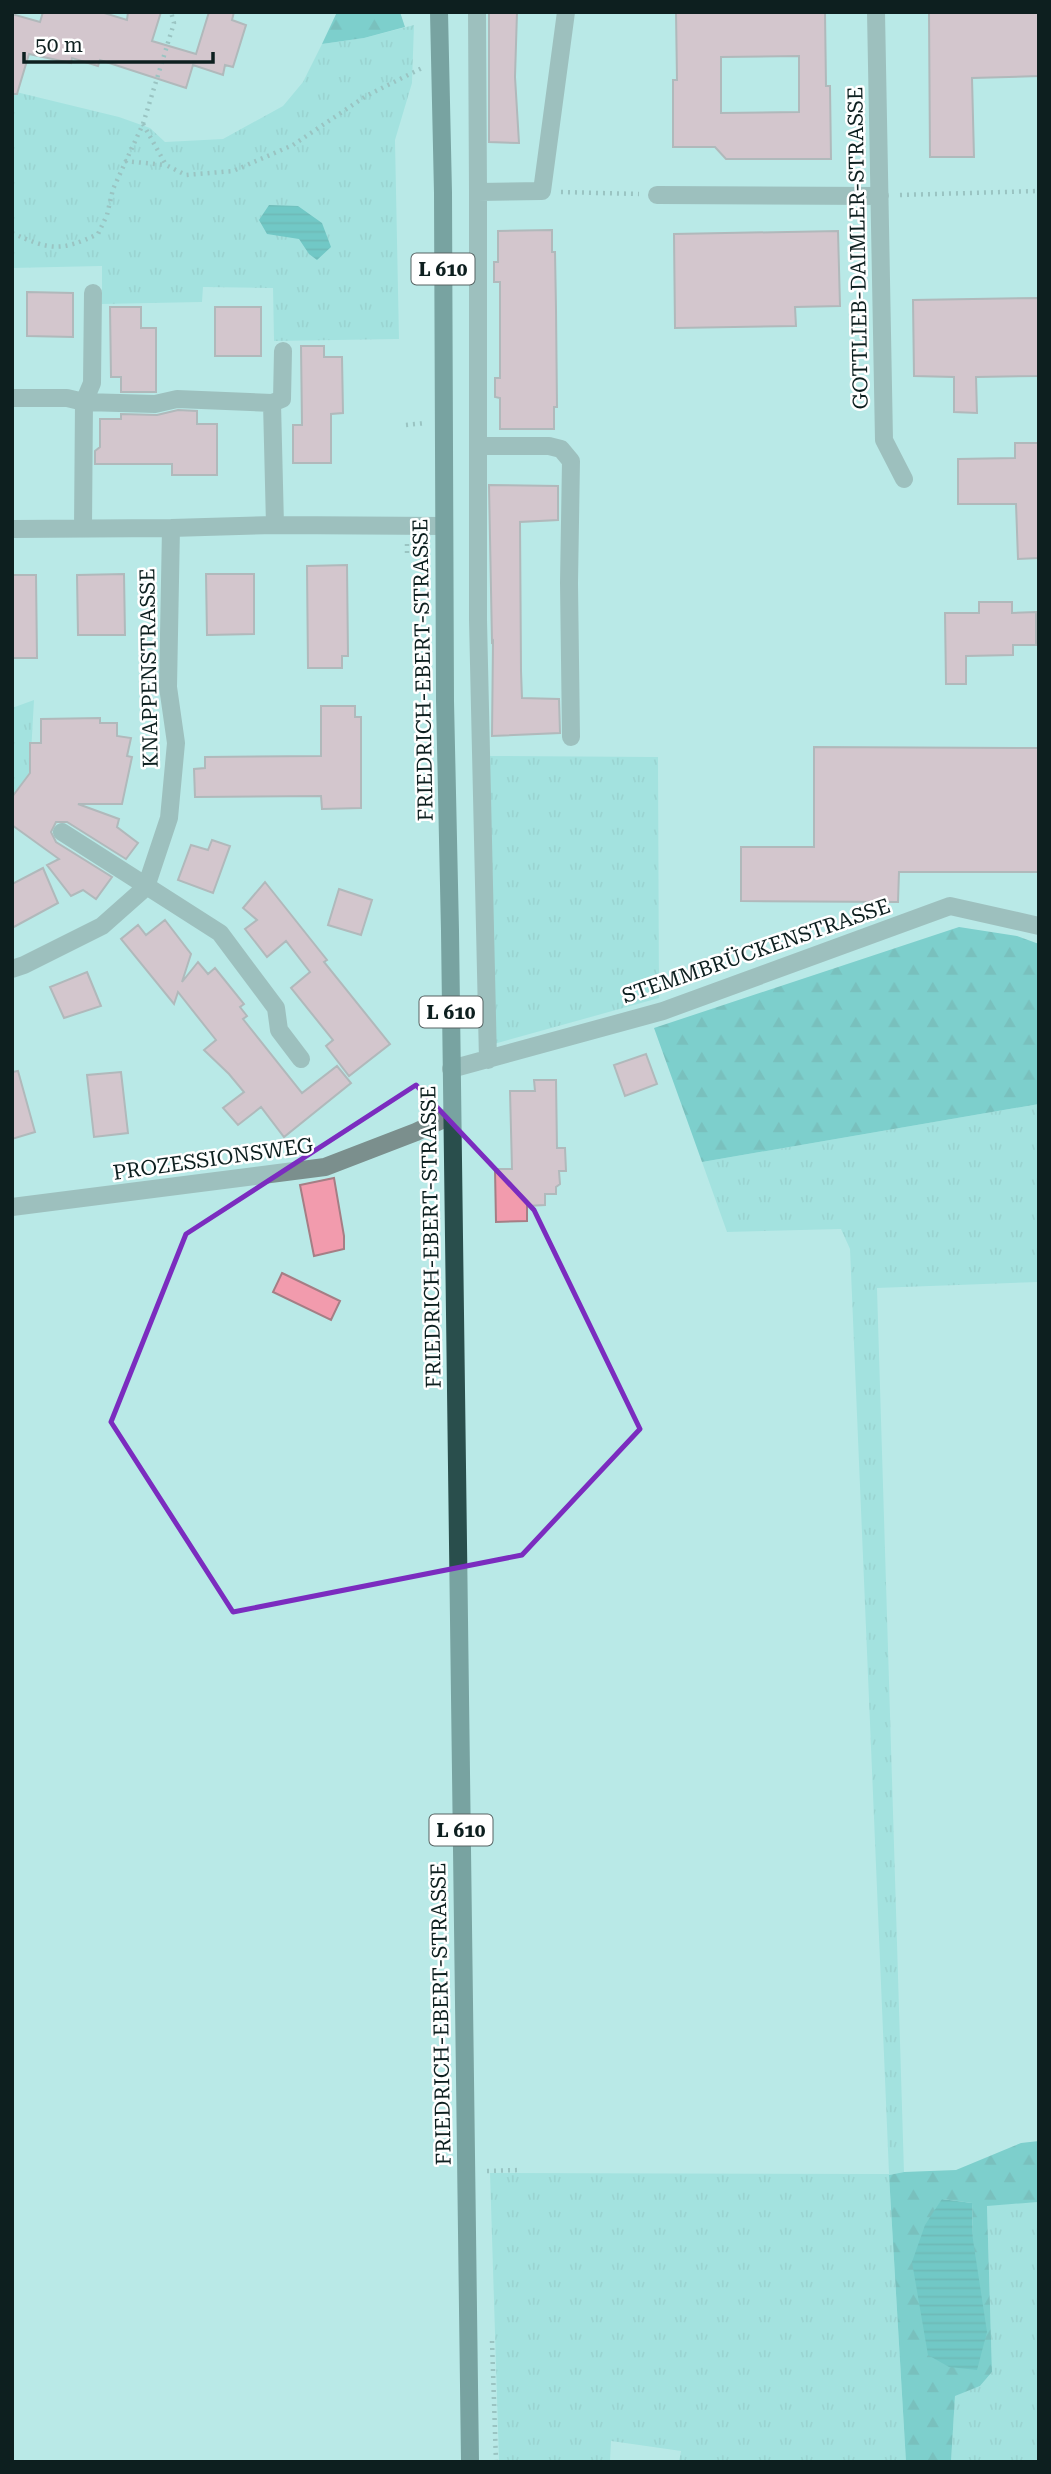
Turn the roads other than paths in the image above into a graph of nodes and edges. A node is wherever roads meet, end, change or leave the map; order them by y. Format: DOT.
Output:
graph roads {
  1 [pos="439,12"];
  2 [pos="477,12"];
  3 [pos="566,12"];
  4 [pos="876,12"];
  5 [pos="478,192"];
  6 [pos="657,195"];
  7 [pos="880,196"];
  8 [pos="93,293"];
  9 [pos="283,351"];
  10 [pos="12,398"];
  11 [pos="84,402"];
  12 [pos="272,403"];
  13 [pos="478,446"];
  14 [pos="904,479"];
  15 [pos="275,525"];
  16 [pos="444,526"];
  17 [pos="83,528"];
  18 [pos="171,528"];
  19 [pos="12,529"];
  20 [pos="571,737"];
  21 [pos="62,832"];
  22 [pos="146,887"];
  23 [pos="1039,926"];
  24 [pos="12,969"];
  25 [pos="301,1059"];
  26 [pos="488,1060"];
  27 [pos="452,1069"];
  28 [pos="453,1115"];
  29 [pos="12,1207"];
  30 [pos="470,2462"];
  1 -- 16 [label="main road, FRIEDRICH-EBERT-STRASSE / L 610"];
  2 -- 5 [label="street"];
  3 -- 5 [label="street"];
  4 -- 7 [label="street, GOTTLIEB-DAIMLER-STRASSE"];
  5 -- 13 [label="street"];
  6 -- 7 [label="street"];
  7 -- 14 [label="street, GOTTLIEB-DAIMLER-STRASSE"];
  8 -- 11 [label="street"];
  9 -- 12 [label="street"];
  10 -- 11 [label="street"];
  11 -- 12 [label="street"];
  11 -- 17 [label="street"];
  12 -- 15 [label="street"];
  13 -- 20 [label="street"];
  13 -- 26 [label="street"];
  15 -- 16 [label="street"];
  15 -- 18 [label="street"];
  16 -- 27 [label="main road, FRIEDRICH-EBERT-STRASSE / L 610"];
  17 -- 18 [label="street"];
  17 -- 19 [label="street"];
  18 -- 22 [label="street, KNAPPENSTRASSE"];
  21 -- 22 [label="street"];
  22 -- 24 [label="street"];
  22 -- 25 [label="street"];
  23 -- 26 [label="street, STEMMBRÜCKENSTRASSE"];
  26 -- 27 [label="street"];
  27 -- 28 [label="main road, FRIEDRICH-EBERT-STRASSE / L 610"];
  28 -- 29 [label="street, PROZESSIONSWEG"];
  28 -- 30 [label="main road, FRIEDRICH-EBERT-STRASSE / L 610"];
}
